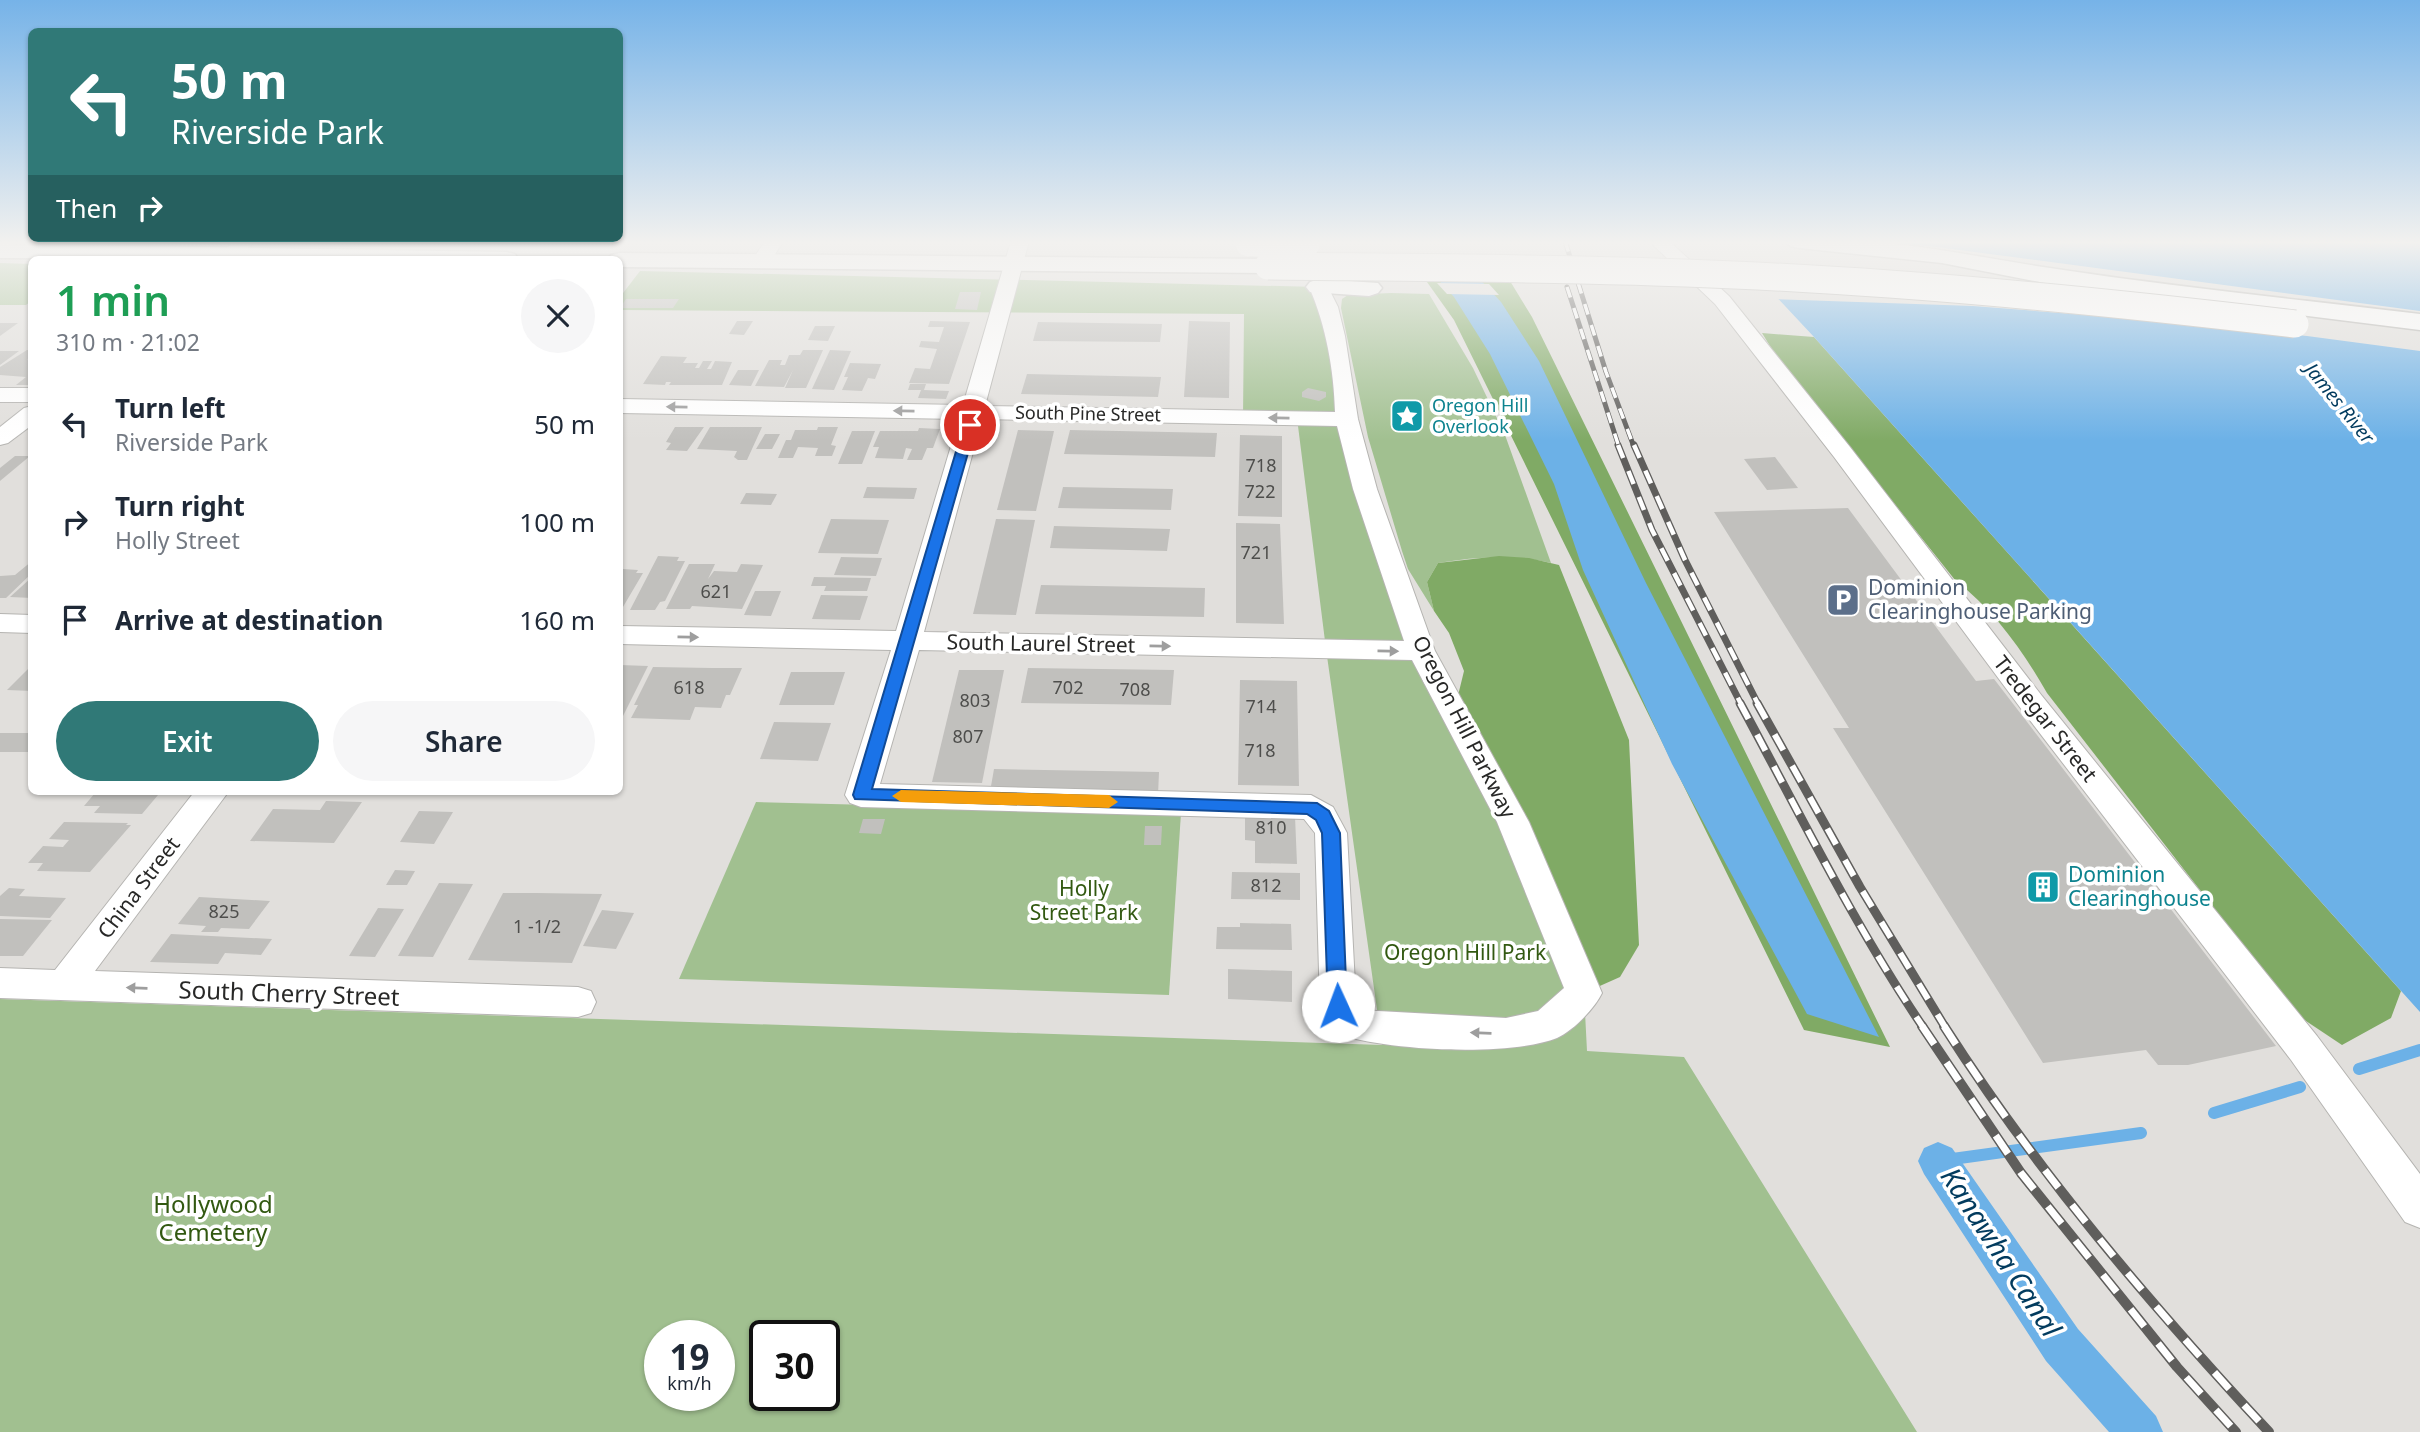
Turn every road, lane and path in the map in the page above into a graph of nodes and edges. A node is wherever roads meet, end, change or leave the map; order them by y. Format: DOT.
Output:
graph roads {
  1 [pos="1002,308"];
  2 [pos="1328,308"];
  3 [pos="1728,308"];
  4 [pos="2076,308"];
  5 [pos="2159,308"];
  6 [pos="2306,308"];
  7 [pos="2420,322"];
  8 [pos="2295,324"];
  9 [pos="2420,341"];
  10 [pos="0,395"];
  11 [pos="28,395"];
  12 [pos="623,406"];
  13 [pos="973,412"];
  14 [pos="28,416"];
  15 [pos="1347,419"];
  16 [pos="0,438"];
  17 [pos="0,623"];
  18 [pos="28,624"];
  19 [pos="623,635"];
  20 [pos="907,641"];
  21 [pos="1421,652"];
  22 [pos="210,795"];
  23 [pos="0,983"];
  24 [pos="64,985"];
  25 [pos="578,1002"];
  26 [pos="2420,1208"];
  1 -- 13 [label="street"];
  2 -- 15 [label="street, Oregon Hill Parkway"];
  3 -- 26 [label="street, Tredegar Street"];
  4 -- 8 [label="main road, bridge"];
  5 -- 8 [label="main road, bridge"];
  6 -- 7 [label="main road"];
  8 -- 9 [label="main road"];
  10 -- 11 [label="street"];
  13 -- 12 [label="street, South Pine Street, one-way"];
  15 -- 13 [label="street, South Pine Street, one-way"];
  13 -- 20 [label="street"];
  14 -- 16 [label="street"];
  15 -- 21 [label="street, Oregon Hill Parkway"];
  17 -- 18 [label="street"];
  19 -- 20 [label="street, South Laurel Street, one-way"];
  20 -- 21 [label="street, South Laurel Street, one-way"];
  21 -- 20 [label="street, Oregon Hill Parkway, one-way"];
  22 -- 24 [label="street, China Street"];
  23 -- 24 [label="street, South Cherry Street"];
  25 -- 24 [label="street, South Cherry Street, one-way"];
}
